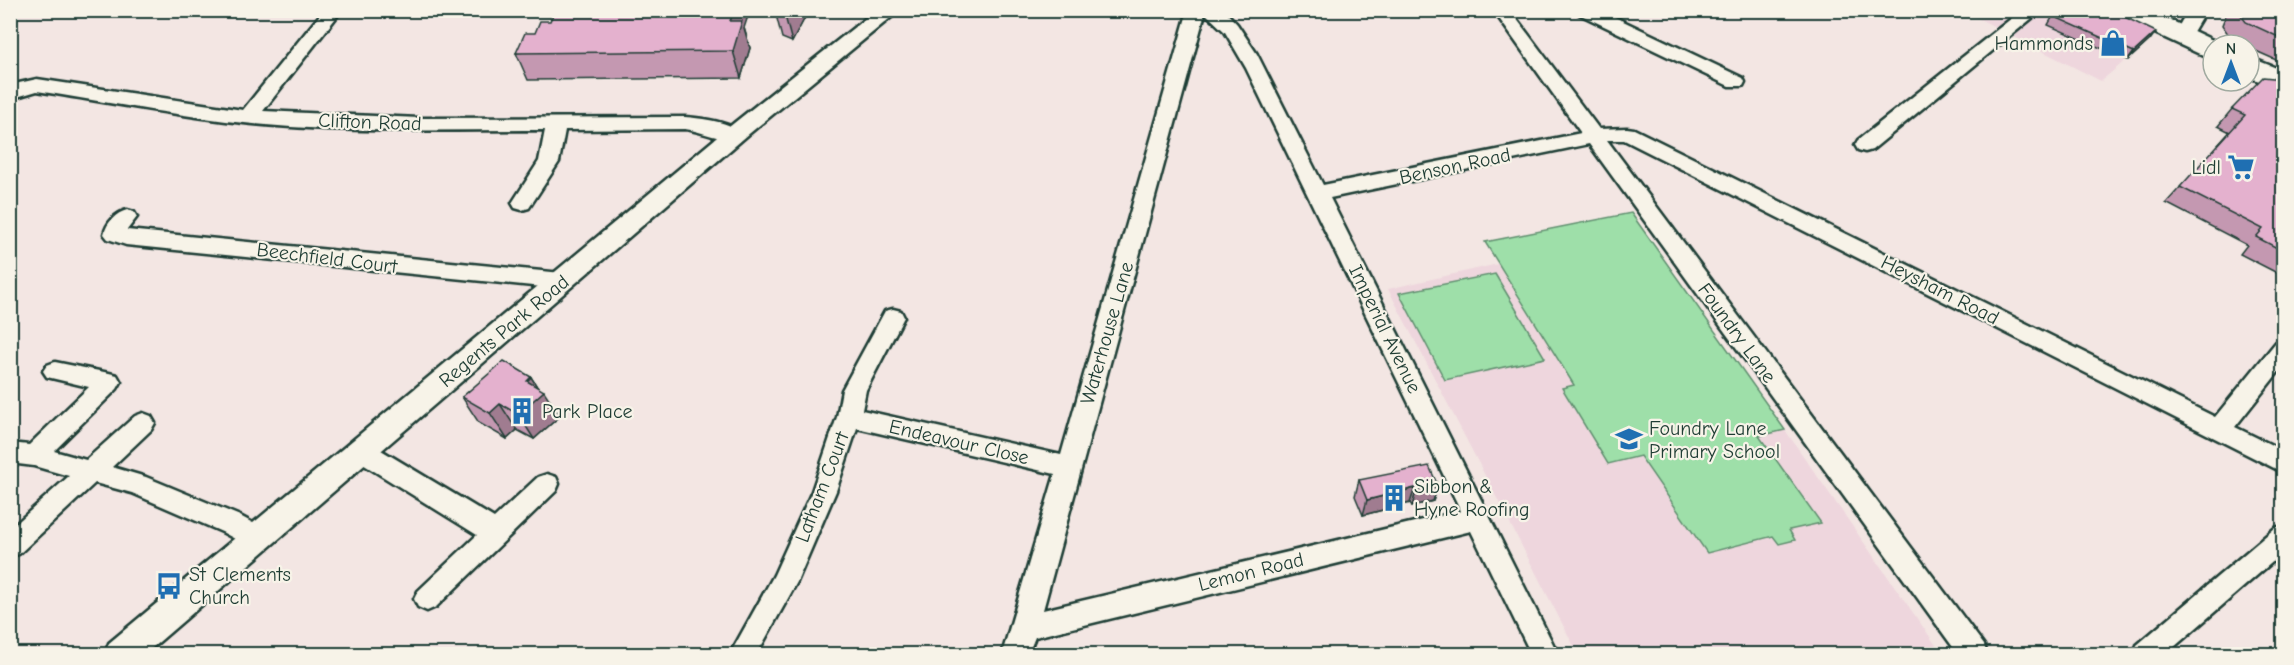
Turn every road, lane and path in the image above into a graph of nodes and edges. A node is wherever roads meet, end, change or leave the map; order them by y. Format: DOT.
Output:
graph roads {
  1 [pos="890,10"];
  2 [pos="1197,10"];
  3 [pos="1212,10"];
  4 [pos="1501,10"];
  5 [pos="1585,10"];
  6 [pos="2034,10"];
  7 [pos="2127,10"];
  8 [pos="2197,10"];
  9 [pos="329,15"];
  10 [pos="2182,36"];
  11 [pos="2201,45"];
  12 [pos="2261,72"];
  13 [pos="1736,82"];
  14 [pos="2283,82"];
  15 [pos="14,87"];
  16 [pos="248,117"];
  17 [pos="556,124"];
  18 [pos="733,135"];
  19 [pos="1592,137"];
  20 [pos="1865,145"];
  21 [pos="1318,193"];
  22 [pos="522,203"];
  23 [pos="127,217"];
  24 [pos="562,282"];
  25 [pos="893,317"];
  26 [pos="2283,348"];
  27 [pos="55,371"];
  28 [pos="849,417"];
  29 [pos="142,423"];
  30 [pos="2219,430"];
  31 [pos="362,451"];
  32 [pos="22,455"];
  33 [pos="2283,463"];
  34 [pos="1070,467"];
  35 [pos="89,472"];
  36 [pos="547,484"];
  37 [pos="1478,518"];
  38 [pos="496,533"];
  39 [pos="2283,536"];
  40 [pos="257,538"];
  41 [pos="10,546"];
  42 [pos="427,599"];
  43 [pos="1025,627"];
  44 [pos="121,654"];
  45 [pos="743,654"];
  46 [pos="1015,654"];
  47 [pos="1545,654"];
  48 [pos="1974,654"];
  49 [pos="2147,654"];
  1 -- 18 [label="street, Regents Park Road"];
  2 -- 34 [label="street, Waterhouse Lane"];
  3 -- 21 [label="street, Imperial Avenue"];
  4 -- 19 [label="street, Foundry Lane"];
  5 -- 13 [label="street"];
  6 -- 20 [label="street"];
  7 -- 10 [label="main road"];
  8 -- 10 [label="street"];
  9 -- 16 [label="street"];
  10 -- 11 [label="main road"];
  12 -- 14 [label="main road"];
  15 -- 16 [label="street, Clifton Road"];
  16 -- 17 [label="street, Clifton Road"];
  17 -- 18 [label="street, Clifton Road"];
  17 -- 22 [label="street"];
  18 -- 24 [label="street, Regents Park Road"];
  19 -- 21 [label="street, Benson Road"];
  19 -- 30 [label="street, Heysham Road"];
  19 -- 48 [label="street, Foundry Lane"];
  21 -- 37 [label="street, Imperial Avenue"];
  23 -- 24 [label="street, Beechfield Court"];
  24 -- 31 [label="street, Regents Park Road"];
  25 -- 28 [label="street, Latham Court"];
  26 -- 30 [label="street"];
  27 -- 32 [label="street"];
  28 -- 34 [label="street, Endeavour Close"];
  28 -- 45 [label="street, Latham Court"];
  29 -- 35 [label="street"];
  30 -- 33 [label="street, Heysham Road"];
  31 -- 38 [label="street"];
  31 -- 40 [label="street, Regents Park Road"];
  32 -- 35 [label="street"];
  34 -- 43 [label="street, Waterhouse Lane"];
  35 -- 40 [label="street"];
  35 -- 41 [label="street"];
  36 -- 38 [label="street"];
  37 -- 43 [label="street, Lemon Road"];
  37 -- 47 [label="street, Imperial Avenue"];
  38 -- 42 [label="street"];
  39 -- 49 [label="street"];
  40 -- 44 [label="street, Regents Park Road"];
  43 -- 46 [label="street, Waterhouse Lane"];
}
